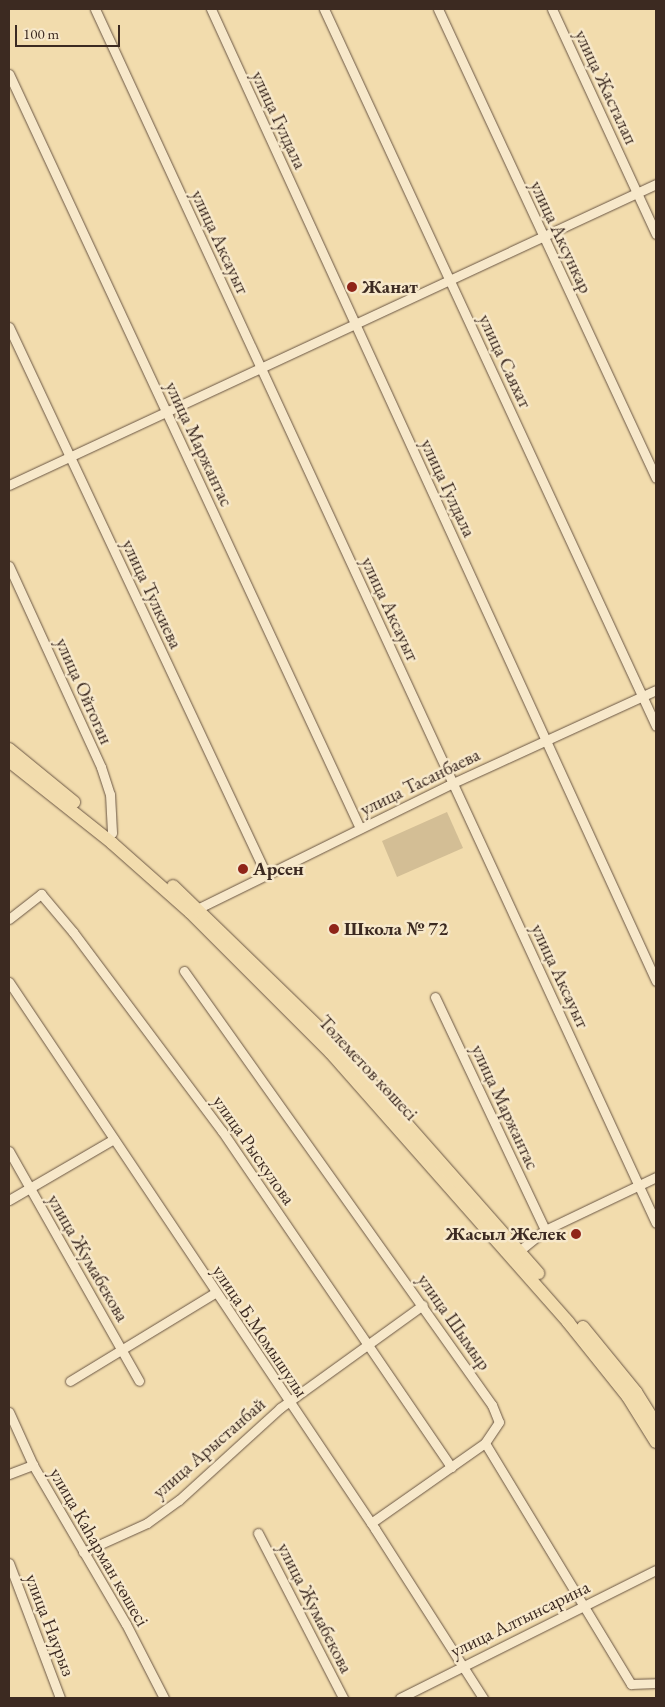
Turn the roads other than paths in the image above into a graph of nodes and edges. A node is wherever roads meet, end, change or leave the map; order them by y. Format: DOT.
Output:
graph roads {
  1 [pos="95,9"];
  2 [pos="210,9"];
  3 [pos="324,9"];
  4 [pos="438,9"];
  5 [pos="552,9"];
  6 [pos="9,74"];
  7 [pos="656,184"];
  8 [pos="638,193"];
  9 [pos="656,234"];
  10 [pos="542,237"];
  11 [pos="450,279"];
  12 [pos="354,324"];
  13 [pos="9,327"];
  14 [pos="260,368"];
  15 [pos="166,412"];
  16 [pos="69,456"];
  17 [pos="656,478"];
  18 [pos="9,485"];
  19 [pos="9,566"];
  20 [pos="656,690"];
  21 [pos="642,696"];
  22 [pos="656,726"];
  23 [pos="546,740"];
  24 [pos="9,749"];
  25 [pos="9,761"];
  26 [pos="453,783"];
  27 [pos="360,828"];
  28 [pos="112,833"];
  29 [pos="266,874"];
  30 [pos="199,908"];
  31 [pos="9,918"];
  32 [pos="184,971"];
  33 [pos="656,981"];
  34 [pos="9,982"];
  35 [pos="435,998"];
  36 [pos="114,1140"];
  37 [pos="9,1151"];
  38 [pos="656,1177"];
  39 [pos="639,1185"];
  40 [pos="30,1189"];
  41 [pos="9,1200"];
  42 [pos="656,1223"];
  43 [pos="545,1230"];
  44 [pos="519,1251"];
  45 [pos="215,1293"];
  46 [pos="422,1305"];
  47 [pos="368,1344"];
  48 [pos="122,1350"];
  49 [pos="70,1381"];
  50 [pos="139,1381"];
  51 [pos="288,1403"];
  52 [pos="9,1412"];
  53 [pos="656,1424"];
  54 [pos="656,1442"];
  55 [pos="485,1443"];
  56 [pos="33,1465"];
  57 [pos="451,1467"];
  58 [pos="9,1474"];
  59 [pos="370,1523"];
  60 [pos="258,1533"];
  61 [pos="84,1552"];
  62 [pos="9,1563"];
  63 [pos="656,1570"];
  64 [pos="584,1605"];
  65 [pos="462,1665"];
  66 [pos="656,1683"];
  67 [pos="60,1698"];
  68 [pos="164,1698"];
  69 [pos="343,1698"];
  70 [pos="400,1698"];
  71 [pos="483,1698"];
  1 -- 14 [label="street, улица Аксауыт"];
  2 -- 12 [label="street, улица Гулдала"];
  3 -- 11 [label="street, улица Саяхат"];
  4 -- 10 [label="street, улица Аксункар"];
  5 -- 8 [label="street, улица Жасталап"];
  6 -- 15 [label="street, улица Маржантас"];
  7 -- 8 [label="street"];
  8 -- 9 [label="street, улица Жасталап"];
  8 -- 10 [label="street"];
  10 -- 11 [label="street"];
  10 -- 17 [label="street, улица Аксункар"];
  11 -- 12 [label="street"];
  11 -- 21 [label="street, улица Саяхат"];
  12 -- 14 [label="street"];
  12 -- 23 [label="street, улица Гулдала"];
  13 -- 16 [label="street, улица Тулкиева"];
  14 -- 15 [label="street"];
  14 -- 26 [label="street, улица Аксауыт"];
  15 -- 16 [label="street"];
  15 -- 27 [label="street, улица Маржантас"];
  16 -- 18 [label="street"];
  16 -- 29 [label="street, улица Тулкиева"];
  19 -- 28 [label="street, улица Ойтоган"];
  20 -- 21 [label="street, улица Тасанбаева"];
  21 -- 22 [label="street, улица Саяхат"];
  21 -- 23 [label="street, улица Тасанбаева"];
  23 -- 26 [label="street, улица Тасанбаева"];
  23 -- 33 [label="street, улица Гулдала"];
  24 -- 28 [label="main road, Төлеметов көшесі"];
  25 -- 54 [label="main road, Төлеметов көшесі"];
  26 -- 27 [label="street, улица Тасанбаева"];
  26 -- 39 [label="street, улица Аксауыт"];
  27 -- 29 [label="street, улица Тасанбаева"];
  28 -- 30 [label="main road, Төлеметов көшесі"];
  29 -- 30 [label="street, улица Тасанбаева"];
  30 -- 44 [label="main road, Төлеметов көшесі"];
  31 -- 47 [label="street, улица Рыскулова"];
  32 -- 46 [label="street, улица Шымыр"];
  34 -- 36 [label="street, улица Б.Момышулы"];
  35 -- 43 [label="street, улица Маржантас"];
  36 -- 40 [label="street"];
  36 -- 45 [label="street, улица Б.Момышулы"];
  37 -- 40 [label="street, улица Жумабекова"];
  38 -- 39 [label="street"];
  39 -- 42 [label="street, улица Аксауыт"];
  39 -- 43 [label="street"];
  40 -- 41 [label="street"];
  40 -- 48 [label="street, улица Жумабекова"];
  43 -- 44 [label="street"];
  44 -- 53 [label="main road, Төлеметов көшесі"];
  45 -- 48 [label="street"];
  45 -- 51 [label="street, улица Б.Момышулы"];
  46 -- 47 [label="street, улица Арыстанбай"];
  46 -- 55 [label="street, улица Шымыр"];
  47 -- 51 [label="street, улица Арыстанбай"];
  47 -- 57 [label="street, улица Рыскулова"];
  48 -- 49 [label="street"];
  48 -- 50 [label="street, улица Жумабекова"];
  51 -- 59 [label="street, улица Б.Момышулы"];
  51 -- 61 [label="street, улица Арыстанбай"];
  52 -- 56 [label="street, улица Каһарман көшесі"];
  55 -- 57 [label="street"];
  55 -- 64 [label="street"];
  56 -- 58 [label="street"];
  56 -- 61 [label="street, улица Каһарман көшесі"];
  57 -- 59 [label="street"];
  59 -- 65 [label="street, улица Б.Момышулы"];
  60 -- 69 [label="street, улица Жумабекова"];
  61 -- 68 [label="street, улица Каһарман көшесі"];
  62 -- 67 [label="street, улица Наурыз"];
  63 -- 64 [label="street, улица Алтынсарина"];
  64 -- 65 [label="street, улица Алтынсарина"];
  64 -- 66 [label="street"];
  65 -- 70 [label="street, улица Алтынсарина"];
  65 -- 71 [label="street, улица Б.Момышулы"];
}
